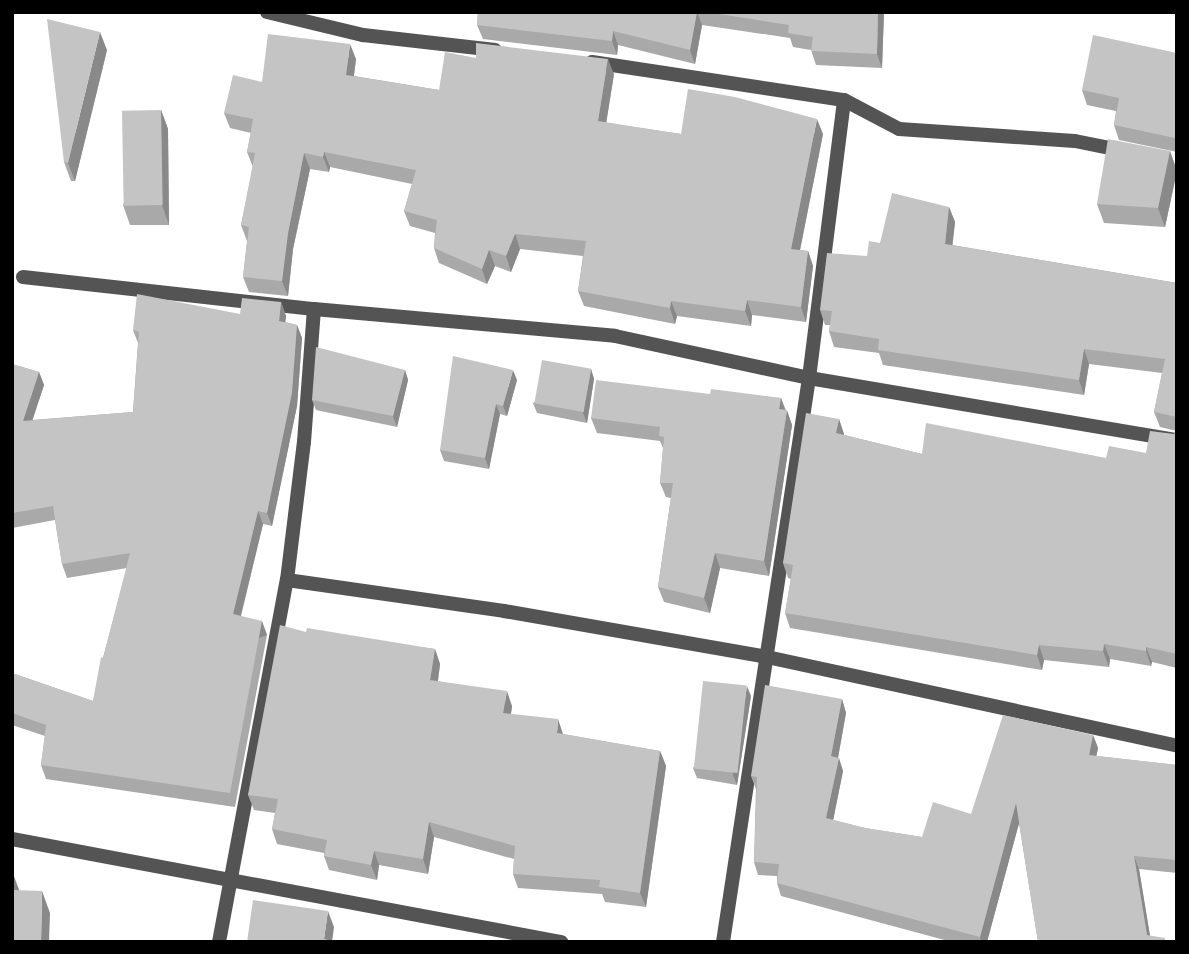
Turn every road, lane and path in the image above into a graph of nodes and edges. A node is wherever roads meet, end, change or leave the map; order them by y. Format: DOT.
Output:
graph roads {
  1 [pos="267,12"];
  2 [pos="513,52"];
  3 [pos="582,61"];
  4 [pos="844,100"];
  5 [pos="1139,154"];
  6 [pos="23,277"];
  7 [pos="314,309"];
  8 [pos="809,378"];
  9 [pos="1177,440"];
  10 [pos="287,580"];
  11 [pos="767,657"];
  12 [pos="1177,746"];
  13 [pos="12,839"];
  14 [pos="229,878"];
  15 [pos="219,942"];
  16 [pos="561,942"];
  17 [pos="723,942"];
  1 -- 2 [label="street"];
  3 -- 4 [label="street"];
  4 -- 5 [label="street"];
  4 -- 8 [label="street"];
  6 -- 7 [label="street"];
  7 -- 8 [label="street"];
  7 -- 10 [label="street"];
  8 -- 9 [label="street"];
  8 -- 11 [label="street"];
  10 -- 11 [label="street"];
  10 -- 14 [label="street"];
  11 -- 12 [label="street"];
  11 -- 17 [label="street"];
  13 -- 14 [label="street"];
  14 -- 15 [label="street"];
  14 -- 16 [label="street"];
}
